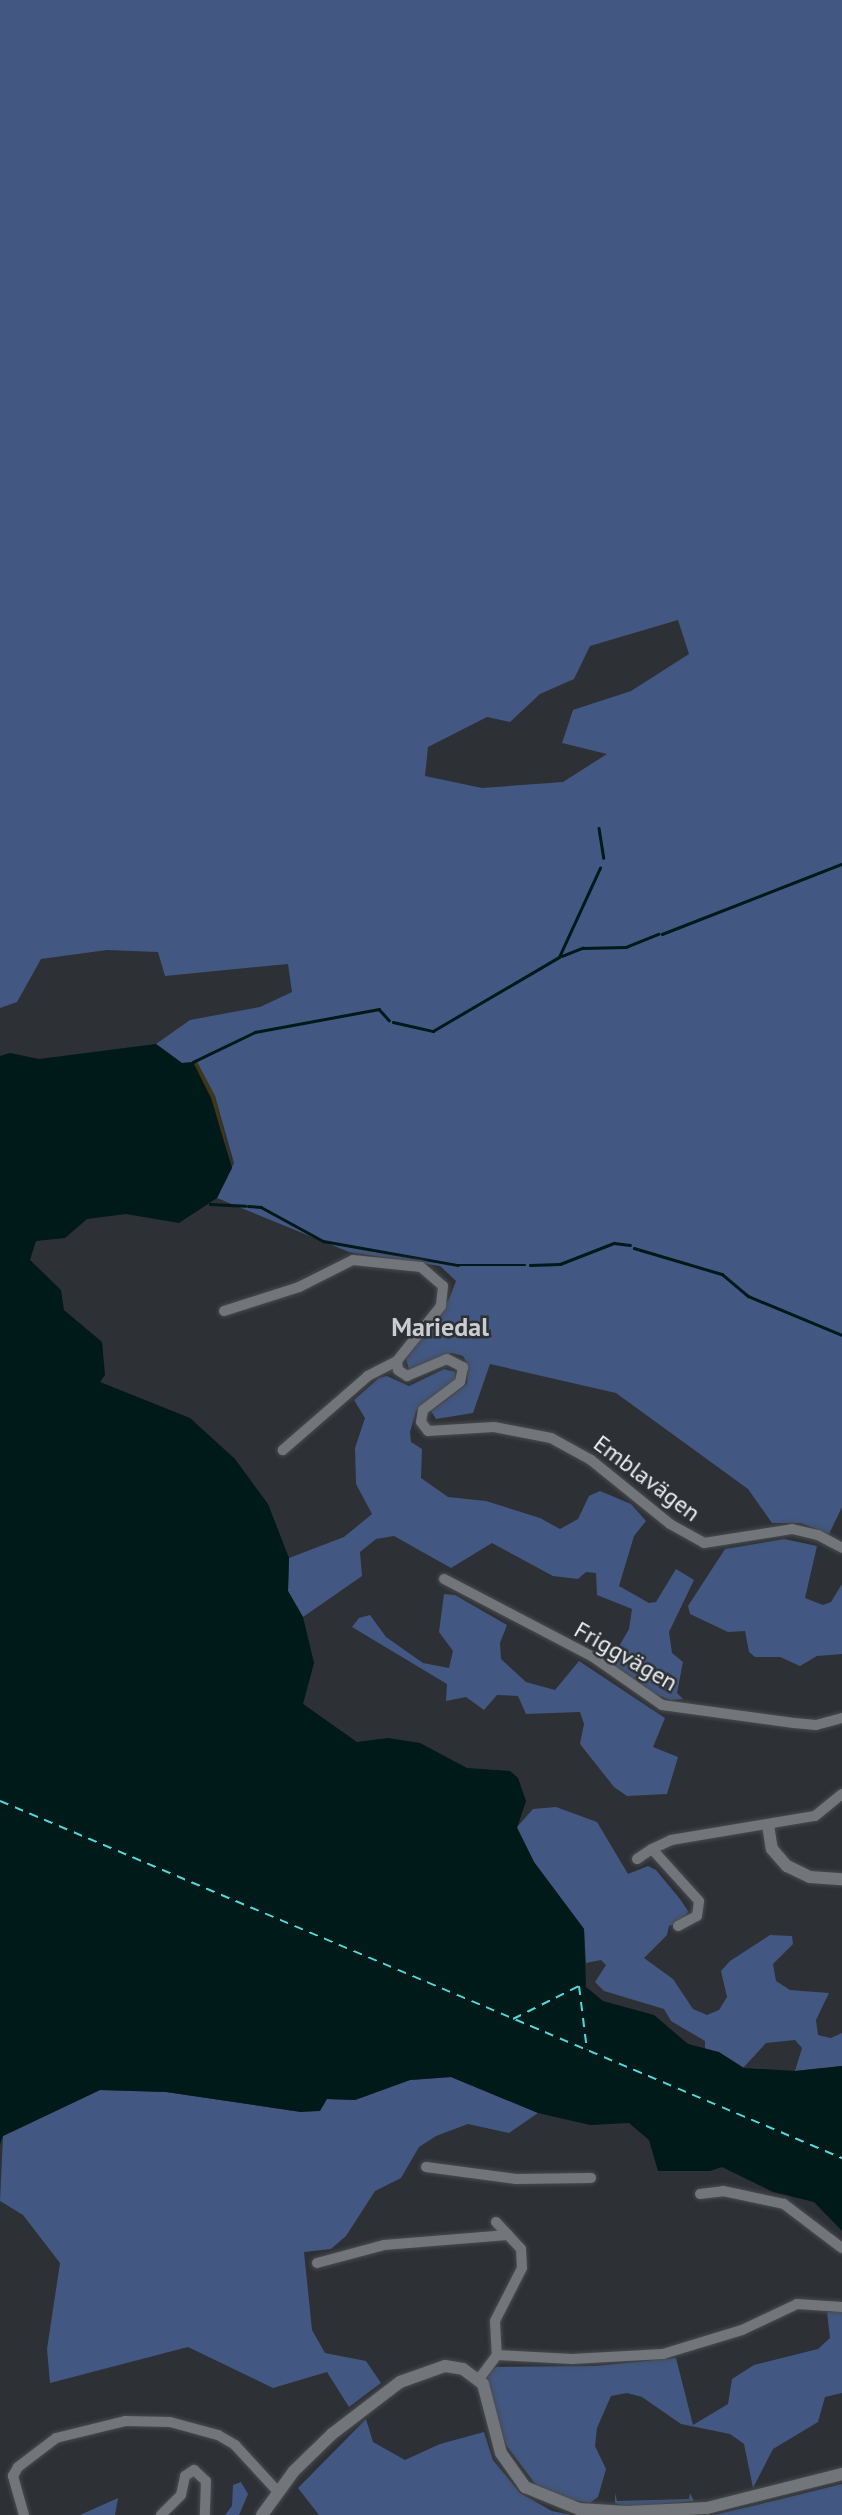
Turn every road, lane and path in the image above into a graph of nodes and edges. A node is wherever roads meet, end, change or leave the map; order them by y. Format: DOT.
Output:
graph roads {
  1 [pos="224,1311"];
  2 [pos="397,1361"];
  3 [pos="283,1450"];
  4 [pos="842,1548"];
  5 [pos="444,1579"];
  6 [pos="842,1718"];
  7 [pos="842,1794"];
  8 [pos="768,1825"];
  9 [pos="652,1849"];
  10 [pos="637,1859"];
  11 [pos="842,1879"];
  12 [pos="678,1926"];
  13 [pos="426,2167"];
  14 [pos="591,2178"];
  15 [pos="700,2194"];
  16 [pos="496,2222"];
  17 [pos="508,2235"];
  18 [pos="842,2248"];
  19 [pos="317,2263"];
  20 [pos="842,2307"];
  21 [pos="497,2356"];
  22 [pos="479,2379"];
  23 [pos="842,2474"];
  24 [pos="278,2492"];
  25 [pos="654,2513"];
  26 [pos="24,2515"];
  27 [pos="161,2515"];
  28 [pos="205,2515"];
  29 [pos="262,2515"];
  1 -- 2 [label="street"];
  2 -- 3 [label="street"];
  2 -- 4 [label="street, Emblavägen"];
  5 -- 6 [label="street, Friggvägen"];
  7 -- 8 [label="street"];
  8 -- 9 [label="street"];
  8 -- 11 [label="street"];
  9 -- 10 [label="street"];
  9 -- 12 [label="street"];
  13 -- 14 [label="street"];
  15 -- 18 [label="street"];
  16 -- 17 [label="street"];
  17 -- 19 [label="street"];
  17 -- 21 [label="street"];
  20 -- 21 [label="street"];
  21 -- 22 [label="street"];
  22 -- 24 [label="street"];
  22 -- 25 [label="street"];
  23 -- 25 [label="street"];
  24 -- 26 [label="street"];
  24 -- 29 [label="street"];
  27 -- 28 [label="street"];
}
